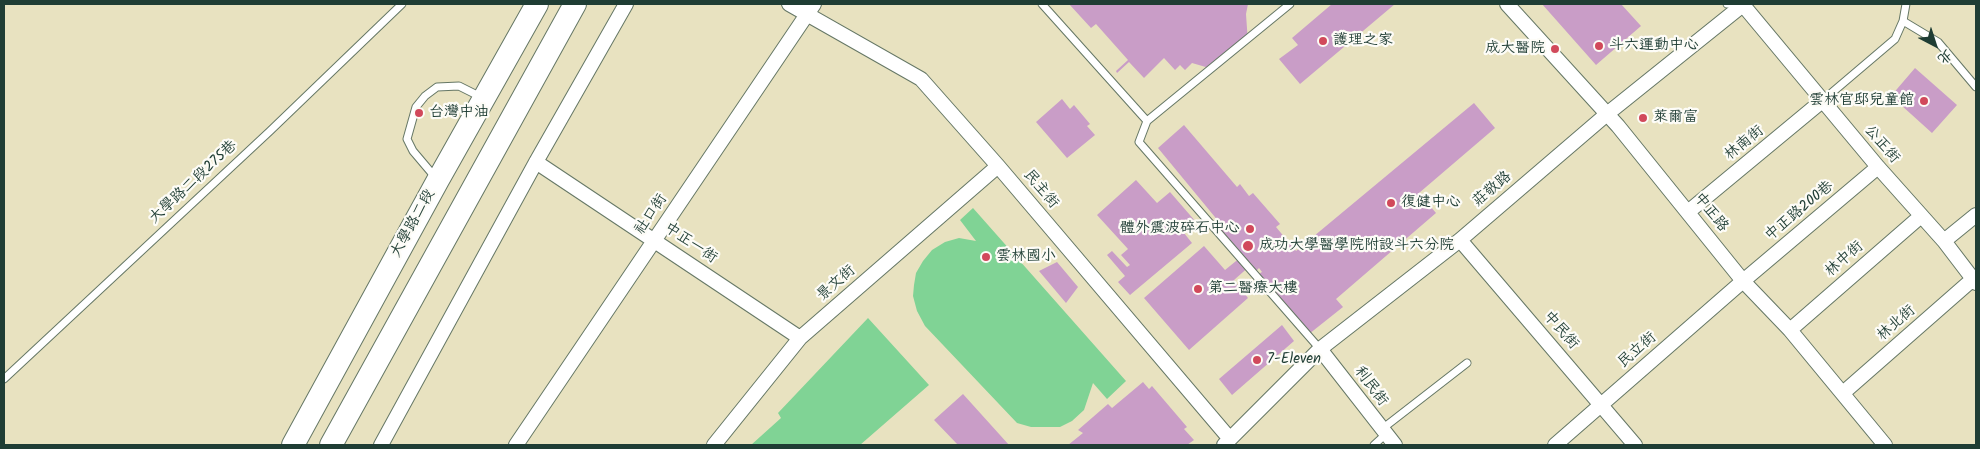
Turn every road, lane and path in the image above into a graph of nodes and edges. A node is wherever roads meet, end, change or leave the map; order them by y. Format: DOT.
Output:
graph roads {
  1 [pos="402,4"];
  2 [pos="537,4"];
  3 [pos="575,4"];
  4 [pos="626,4"];
  5 [pos="789,4"];
  6 [pos="1042,4"];
  7 [pos="1289,4"];
  8 [pos="1507,4"];
  9 [pos="1727,4"];
  10 [pos="1743,4"];
  11 [pos="1906,4"];
  12 [pos="811,9"];
  13 [pos="1903,21"];
  14 [pos="506,60"];
  15 [pos="534,77"];
  16 [pos="1976,87"];
  17 [pos="484,98"];
  18 [pos="1822,101"];
  19 [pos="1607,114"];
  20 [pos="1147,121"];
  21 [pos="536,162"];
  22 [pos="998,166"];
  23 [pos="1878,167"];
  24 [pos="438,180"];
  25 [pos="1688,212"];
  26 [pos="1921,216"];
  27 [pos="1976,216"];
  28 [pos="654,240"];
  29 [pos="1460,240"];
  30 [pos="1944,241"];
  31 [pos="1743,281"];
  32 [pos="1975,281"];
  33 [pos="1790,330"];
  34 [pos="800,338"];
  35 [pos="1320,349"];
  36 [pos="1467,363"];
  37 [pos="4,379"];
  38 [pos="1843,393"];
  39 [pos="1601,404"];
  40 [pos="1387,436"];
  41 [pos="1227,442"];
  42 [pos="293,445"];
  43 [pos="331,445"];
  44 [pos="382,445"];
  45 [pos="516,445"];
  46 [pos="714,445"];
  47 [pos="1374,445"];
  48 [pos="1555,445"];
  49 [pos="1635,445"];
  50 [pos="1885,445"];
  1 -- 37 [label="lane, 大學路二段275巷"];
  2 -- 14 [label="main road, 大學路二段"];
  3 -- 15 [label="main road"];
  4 -- 21 [label="street"];
  5 -- 12 [label="street, 民主街"];
  6 -- 20 [label="lane"];
  7 -- 20 [label="lane"];
  8 -- 19 [label="street, 中正路"];
  9 -- 10 [label="lane"];
  10 -- 18 [label="street, 公正街"];
  10 -- 19 [label="street, 莊敬路"];
  11 -- 13 [label="lane"];
  12 -- 22 [label="street, 民主街"];
  12 -- 28 [label="street, 社口街"];
  13 -- 16 [label="lane"];
  13 -- 18 [label="lane"];
  14 -- 15 [label="main road"];
  14 -- 17 [label="main road, 大學路二段"];
  15 -- 43 [label="main road"];
  17 -- 24 [label="main road, 大學路二段"];
  17 -- 24 [label="lane"];
  18 -- 23 [label="street, 公正街"];
  18 -- 25 [label="street, 林南街"];
  19 -- 25 [label="street, 中正路"];
  19 -- 29 [label="street, 莊敬路"];
  20 -- 35 [label="lane"];
  21 -- 28 [label="street, 中正一街"];
  21 -- 44 [label="street"];
  22 -- 34 [label="street, 景文街"];
  22 -- 41 [label="street, 民主街"];
  23 -- 26 [label="street, 公正街"];
  23 -- 31 [label="street, 中正路200巷"];
  24 -- 42 [label="main road, 大學路二段"];
  25 -- 31 [label="street, 中正路"];
  26 -- 30 [label="street, 公正街"];
  26 -- 33 [label="street, 林中街"];
  27 -- 30 [label="street"];
  28 -- 34 [label="street, 中正一街"];
  28 -- 45 [label="street, 社口街"];
  29 -- 35 [label="street, 莊敬路"];
  29 -- 39 [label="street, 中民街"];
  30 -- 32 [label="street, 公正街"];
  31 -- 33 [label="street, 中正路"];
  31 -- 39 [label="street, 民立街"];
  32 -- 38 [label="street, 林北街"];
  33 -- 38 [label="street, 中正路"];
  34 -- 46 [label="street, 景文街"];
  35 -- 40 [label="street, 利民街"];
  35 -- 41 [label="street, 莊敬路"];
  36 -- 40 [label="lane"];
  38 -- 50 [label="street, 中正路"];
  39 -- 48 [label="street, 民立街"];
  39 -- 49 [label="street, 中民街"];
  40 -- 47 [label="lane"];
}
